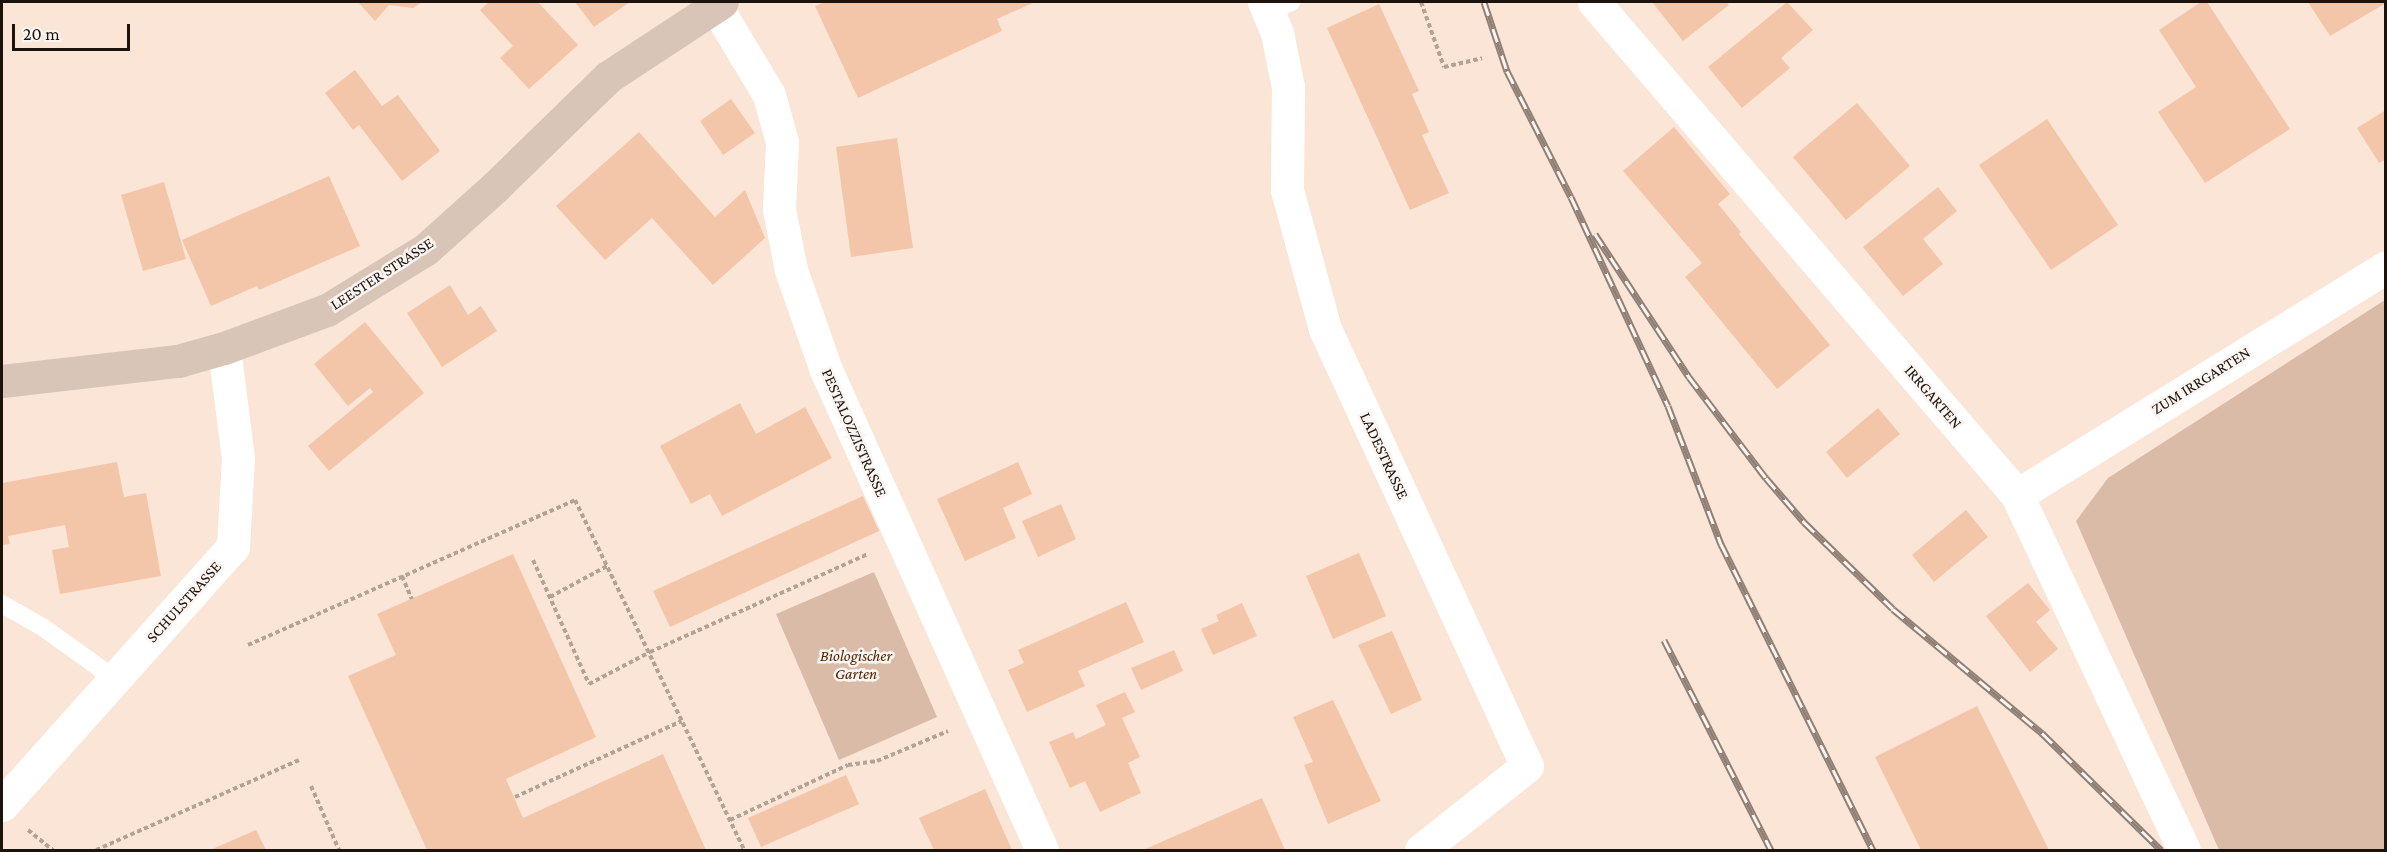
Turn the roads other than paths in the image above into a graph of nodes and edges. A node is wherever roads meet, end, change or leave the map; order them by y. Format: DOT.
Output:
graph roads {
  1 [pos="1594,2"];
  2 [pos="718,3"];
  3 [pos="1275,5"];
  4 [pos="2385,267"];
  5 [pos="224,348"];
  6 [pos="2,381"];
  7 [pos="2017,495"];
  8 [pos="2,604"];
  9 [pos="115,679"];
  10 [pos="2,805"];
  11 [pos="1042,850"];
  12 [pos="1421,850"];
  13 [pos="2184,850"];
  1 -- 7 [label="street, IRRGARTEN"];
  2 -- 5 [label="street, LEESTER STRASSE"];
  2 -- 11 [label="street, PESTALOZZISTRASSE"];
  3 -- 12 [label="street, LADESTRASSE"];
  4 -- 7 [label="street, ZUM IRRGARTEN"];
  5 -- 6 [label="street, LEESTER STRASSE"];
  5 -- 9 [label="street, SCHULSTRASSE"];
  7 -- 13 [label="street, IRRGARTEN"];
  8 -- 9 [label="lane"];
  9 -- 10 [label="street, SCHULSTRASSE"];
}
